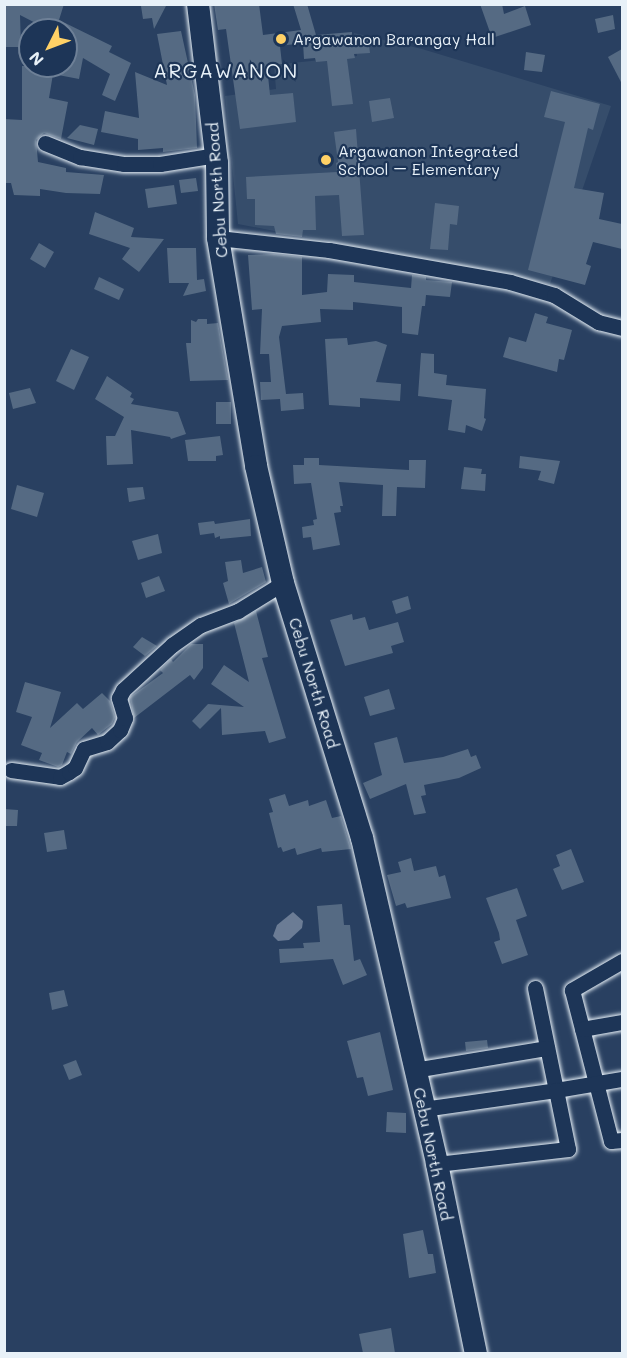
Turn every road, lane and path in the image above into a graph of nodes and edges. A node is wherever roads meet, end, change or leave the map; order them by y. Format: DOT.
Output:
graph roads {
  1 [pos="198,4"];
  2 [pos="45,143"];
  3 [pos="216,155"];
  4 [pos="218,238"];
  5 [pos="622,328"];
  6 [pos="283,583"];
  7 [pos="11,770"];
  8 [pos="622,962"];
  9 [pos="535,988"];
  10 [pos="622,1022"];
  11 [pos="582,1029"];
  12 [pos="547,1048"];
  13 [pos="414,1071"];
  14 [pos="622,1079"];
  15 [pos="595,1083"];
  16 [pos="556,1090"];
  17 [pos="423,1109"];
  18 [pos="622,1140"];
  19 [pos="436,1164"];
  20 [pos="476,1353"];
  1 -- 3 [label="highway, Cebu North Road"];
  2 -- 3 [label="street"];
  3 -- 4 [label="highway, Cebu North Road"];
  4 -- 5 [label="street"];
  4 -- 6 [label="highway, Cebu North Road"];
  6 -- 7 [label="street"];
  6 -- 13 [label="highway, Cebu North Road"];
  8 -- 11 [label="street"];
  9 -- 12 [label="street"];
  10 -- 11 [label="street"];
  11 -- 15 [label="street"];
  12 -- 13 [label="street"];
  12 -- 16 [label="street"];
  13 -- 17 [label="highway, Cebu North Road"];
  14 -- 15 [label="street"];
  15 -- 16 [label="street"];
  15 -- 18 [label="street"];
  16 -- 17 [label="street"];
  16 -- 19 [label="street"];
  17 -- 19 [label="highway, Cebu North Road"];
  19 -- 20 [label="highway, Cebu North Road"];
}
